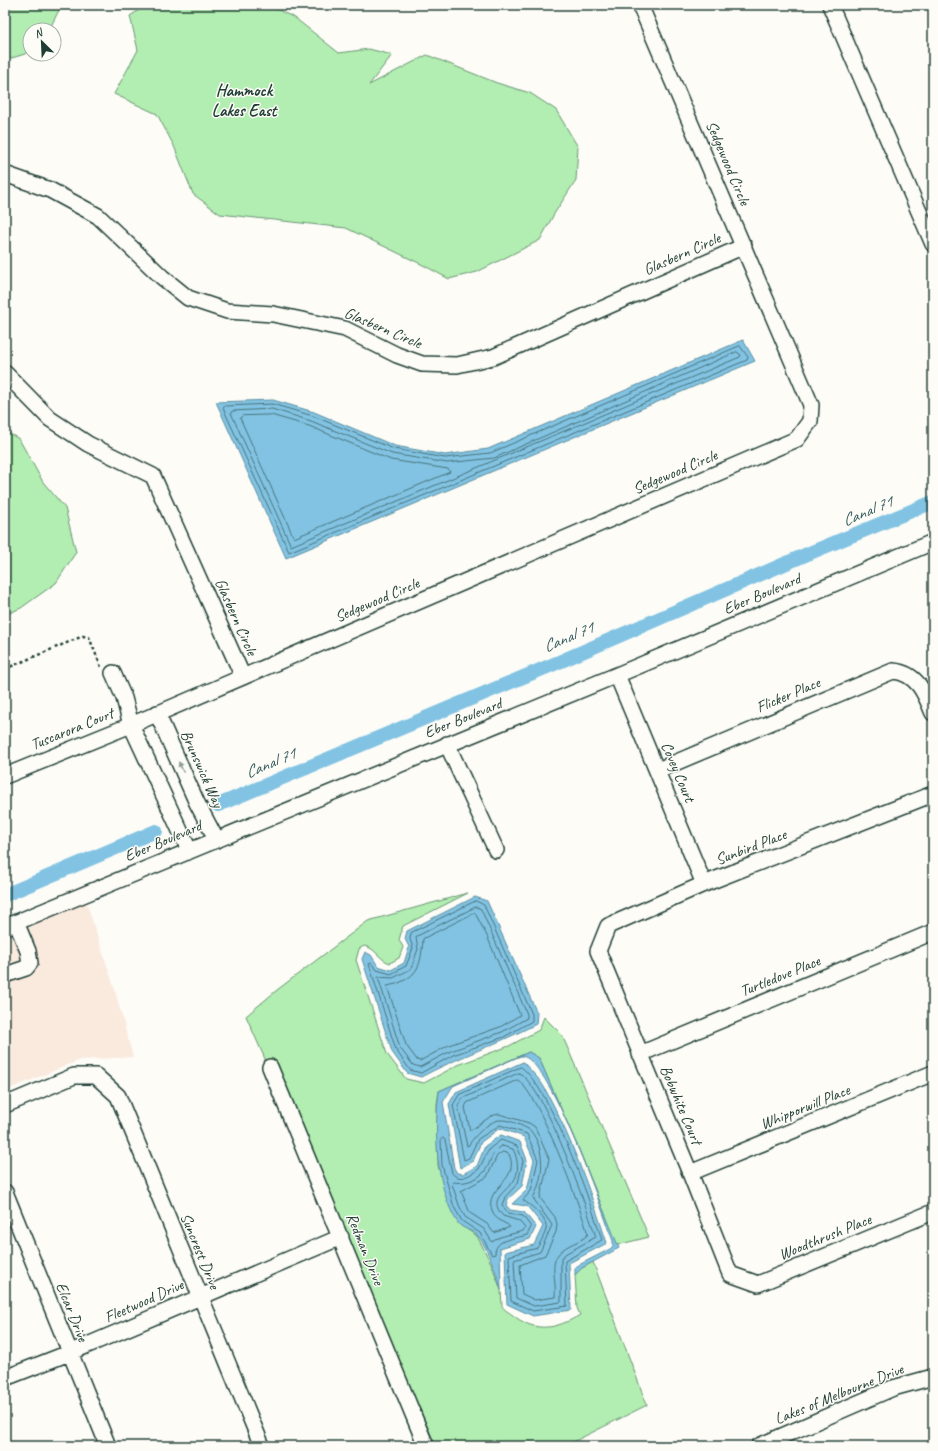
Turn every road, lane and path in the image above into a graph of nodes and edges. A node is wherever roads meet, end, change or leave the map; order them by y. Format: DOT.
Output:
graph roads {
  1 [pos="640,5"];
  2 [pos="830,5"];
  3 [pos="5,174"];
  4 [pos="933,244"];
  5 [pos="744,246"];
  6 [pos="5,373"];
  7 [pos="933,542"];
  8 [pos="5,669"];
  9 [pos="108,672"];
  10 [pos="617,675"];
  11 [pos="243,677"];
  12 [pos="158,713"];
  13 [pos="933,713"];
  14 [pos="131,725"];
  15 [pos="447,744"];
  16 [pos="658,770"];
  17 [pos="5,776"];
  18 [pos="933,794"];
  19 [pos="216,839"];
  20 [pos="189,850"];
  21 [pos="496,850"];
  22 [pos="704,884"];
  23 [pos="10,924"];
  24 [pos="933,932"];
  25 [pos="598,951"];
  26 [pos="5,975"];
  27 [pos="640,1054"];
  28 [pos="270,1066"];
  29 [pos="933,1073"];
  30 [pos="5,1105"];
  31 [pos="690,1173"];
  32 [pos="5,1192"];
  33 [pos="933,1212"];
  34 [pos="341,1237"];
  35 [pos="730,1274"];
  36 [pos="199,1296"];
  37 [pos="69,1353"];
  38 [pos="933,1377"];
  39 [pos="5,1378"];
  40 [pos="108,1446"];
  41 [pos="262,1446"];
  42 [pos="426,1446"];
  43 [pos="759,1446"];
  1 -- 5 [label="street, Sedgewood Circle"];
  2 -- 4 [label="street"];
  3 -- 5 [label="street, Glasbern Circle"];
  5 -- 11 [label="street, Sedgewood Circle"];
  6 -- 11 [label="street, Glasbern Circle"];
  7 -- 10 [label="street, Eber Boulevard"];
  8 -- 9 [label="path"];
  9 -- 14 [label="street"];
  10 -- 15 [label="street, Eber Boulevard"];
  10 -- 16 [label="street, Covey Court"];
  11 -- 12 [label="street, Sedgewood Circle"];
  12 -- 14 [label="street, Sedgewood Circle"];
  19 -- 12 [label="street, Brunswick Way, one-way"];
  13 -- 16 [label="street, Flicker Place"];
  14 -- 17 [label="street, Tuscarora Court"];
  14 -- 20 [label="street"];
  15 -- 19 [label="street, Eber Boulevard"];
  15 -- 21 [label="street"];
  16 -- 22 [label="street, Covey Court"];
  18 -- 22 [label="street, Sunbird Place"];
  19 -- 20 [label="street, Eber Boulevard"];
  20 -- 23 [label="street, Eber Boulevard"];
  22 -- 25 [label="street, Sunbird Place"];
  23 -- 26 [label="street"];
  24 -- 27 [label="street, Turtledove Place"];
  25 -- 27 [label="street, Bobwhite Court"];
  27 -- 31 [label="street, Bobwhite Court"];
  28 -- 34 [label="street, Redman Drive"];
  29 -- 31 [label="street, Whipporwill Place"];
  30 -- 36 [label="street, Suncrest Drive"];
  31 -- 35 [label="street, Bobwhite Court"];
  32 -- 37 [label="street, Elcar Drive"];
  33 -- 35 [label="street, Woodthrush Place"];
  34 -- 36 [label="street, Fleetwood Drive"];
  34 -- 42 [label="street, Redman Drive"];
  36 -- 37 [label="street, Fleetwood Drive"];
  36 -- 41 [label="street, Suncrest Drive"];
  37 -- 39 [label="street, Fleetwood Drive"];
  37 -- 40 [label="street, Elcar Drive"];
  38 -- 43 [label="street, Lakes of Melbourne Drive"];
}
